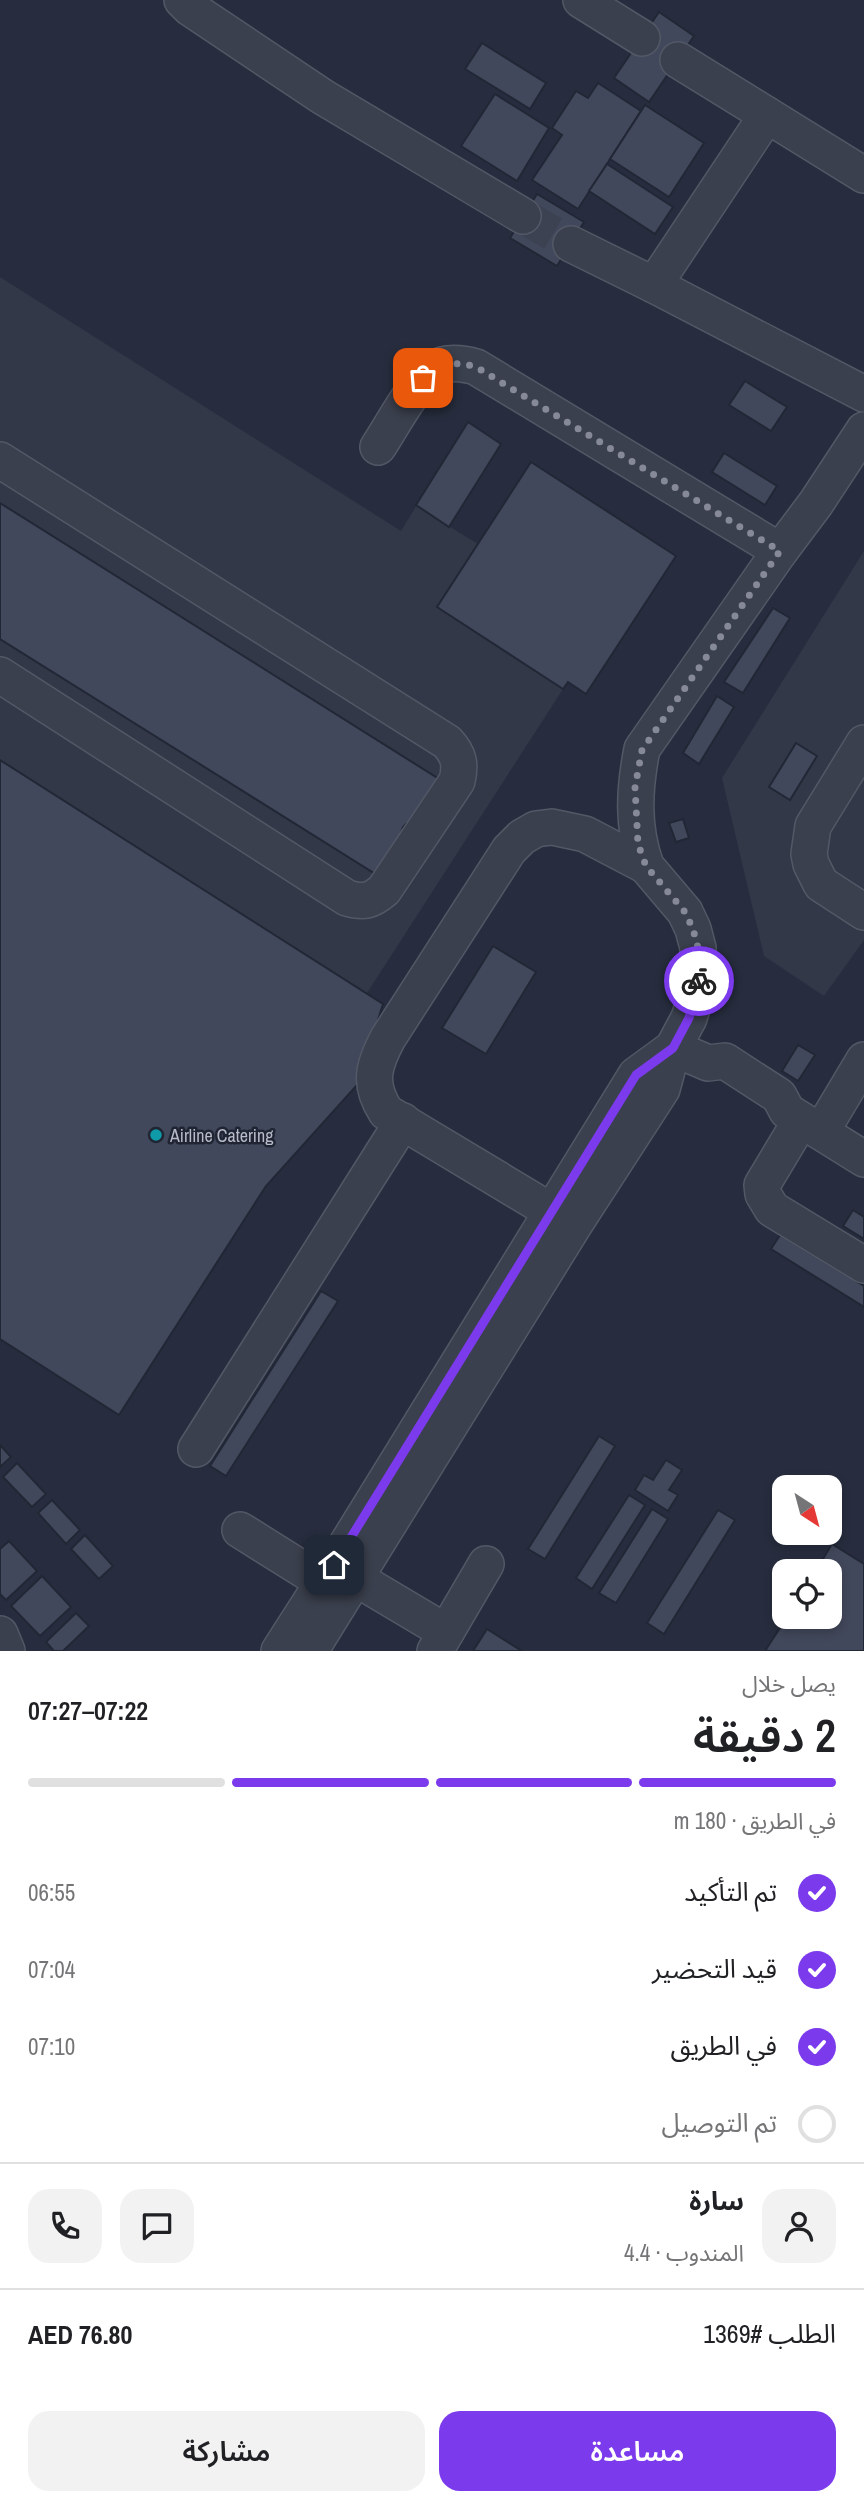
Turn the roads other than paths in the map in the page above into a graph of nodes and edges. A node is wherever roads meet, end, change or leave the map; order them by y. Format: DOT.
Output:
graph roads {
  1 [pos="182,0"];
  2 [pos="581,0"];
  3 [pos="642,38"];
  4 [pos="678,60"];
  5 [pos="767,115"];
  6 [pos="864,175"];
  7 [pos="523,216"];
  8 [pos="571,244"];
  9 [pos="654,285"];
  10 [pos="864,394"];
  11 [pos="864,430"];
  12 [pos="378,447"];
  13 [pos="0,460"];
  14 [pos="780,551"];
  15 [pos="0,675"];
  16 [pos="864,743"];
  17 [pos="646,866"];
  18 [pos="864,912"];
  19 [pos="673,1048"];
  20 [pos="864,1060"];
  21 [pos="403,1121"];
  22 [pos="803,1121"];
  23 [pos="864,1159"];
  24 [pos="564,1218"];
  25 [pos="864,1265"];
  26 [pos="196,1448"];
  27 [pos="240,1530"];
  28 [pos="486,1564"];
  29 [pos="338,1575"];
  30 [pos="0,1634"];
  31 [pos="440,1642"];
  32 [pos="7,1651"];
  33 [pos="279,1651"];
  34 [pos="310,1651"];
  1 -- 7 [label="lane"];
  2 -- 3 [label="lane"];
  4 -- 5 [label="lane"];
  5 -- 6 [label="lane"];
  5 -- 9 [label="lane"];
  8 -- 9 [label="lane"];
  9 -- 10 [label="lane"];
  11 -- 14 [label="lane"];
  12 -- 14 [label="lane"];
  13 -- 15 [label="lane"];
  14 -- 17 [label="lane"];
  16 -- 18 [label="lane"];
  17 -- 19 [label="lane"];
  17 -- 21 [label="lane"];
  19 -- 22 [label="lane"];
  19 -- 24 [label="lane"];
  20 -- 22 [label="lane"];
  21 -- 24 [label="lane"];
  21 -- 26 [label="lane"];
  22 -- 23 [label="lane"];
  22 -- 25 [label="lane"];
  24 -- 29 [label="lane"];
  27 -- 29 [label="lane"];
  28 -- 31 [label="lane"];
  29 -- 31 [label="lane"];
  29 -- 33 [label="lane"];
  29 -- 34 [label="lane"];
  30 -- 32 [label="lane"];
}
